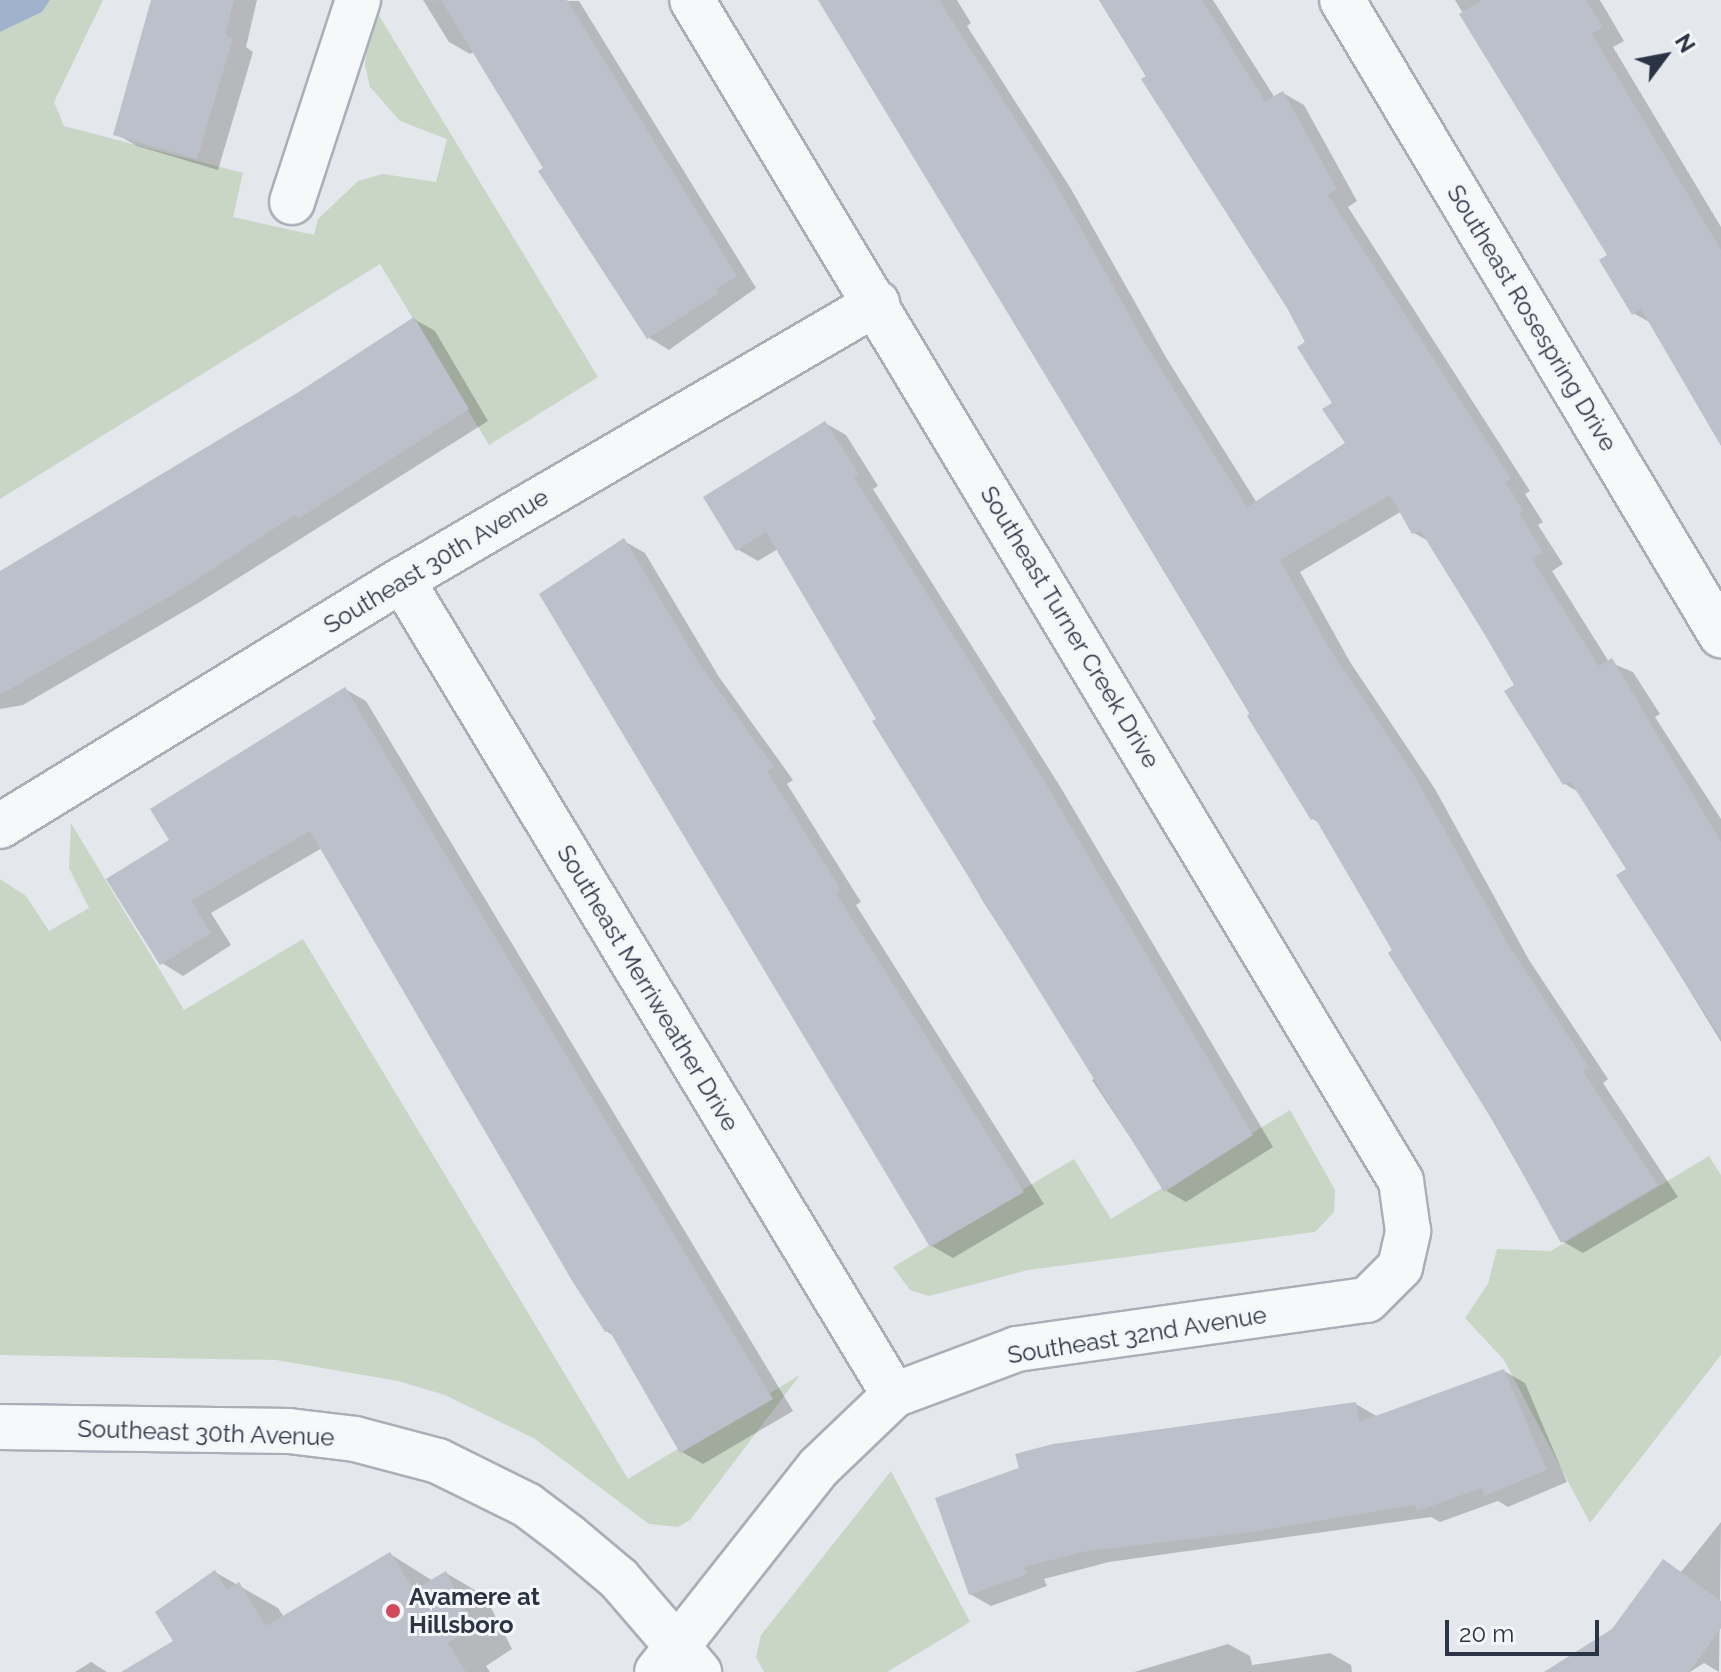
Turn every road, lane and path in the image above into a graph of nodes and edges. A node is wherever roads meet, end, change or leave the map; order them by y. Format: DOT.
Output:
graph roads {
  1 [pos="358,0"];
  2 [pos="692,0"];
  3 [pos="1342,0"];
  4 [pos="292,202"];
  5 [pos="877,303"];
  6 [pos="402,580"];
  7 [pos="1721,635"];
  8 [pos="0,826"];
  9 [pos="1400,1267"];
  10 [pos="894,1395"];
  11 [pos="0,1427"];
  12 [pos="679,1663"];
  1 -- 4 [label="street"];
  2 -- 5 [label="street, Southeast Turner Creek Drive"];
  3 -- 7 [label="street, Southeast Rosespring Drive"];
  5 -- 6 [label="street, Southeast 30th Avenue"];
  5 -- 9 [label="street, Southeast Turner Creek Drive"];
  6 -- 8 [label="street, Southeast 30th Avenue"];
  6 -- 10 [label="street, Southeast Merriweather Drive"];
  9 -- 10 [label="street, Southeast 32nd Avenue"];
  10 -- 12 [label="street, Southeast 32nd Avenue"];
  11 -- 12 [label="street, Southeast 30th Avenue"];
}
